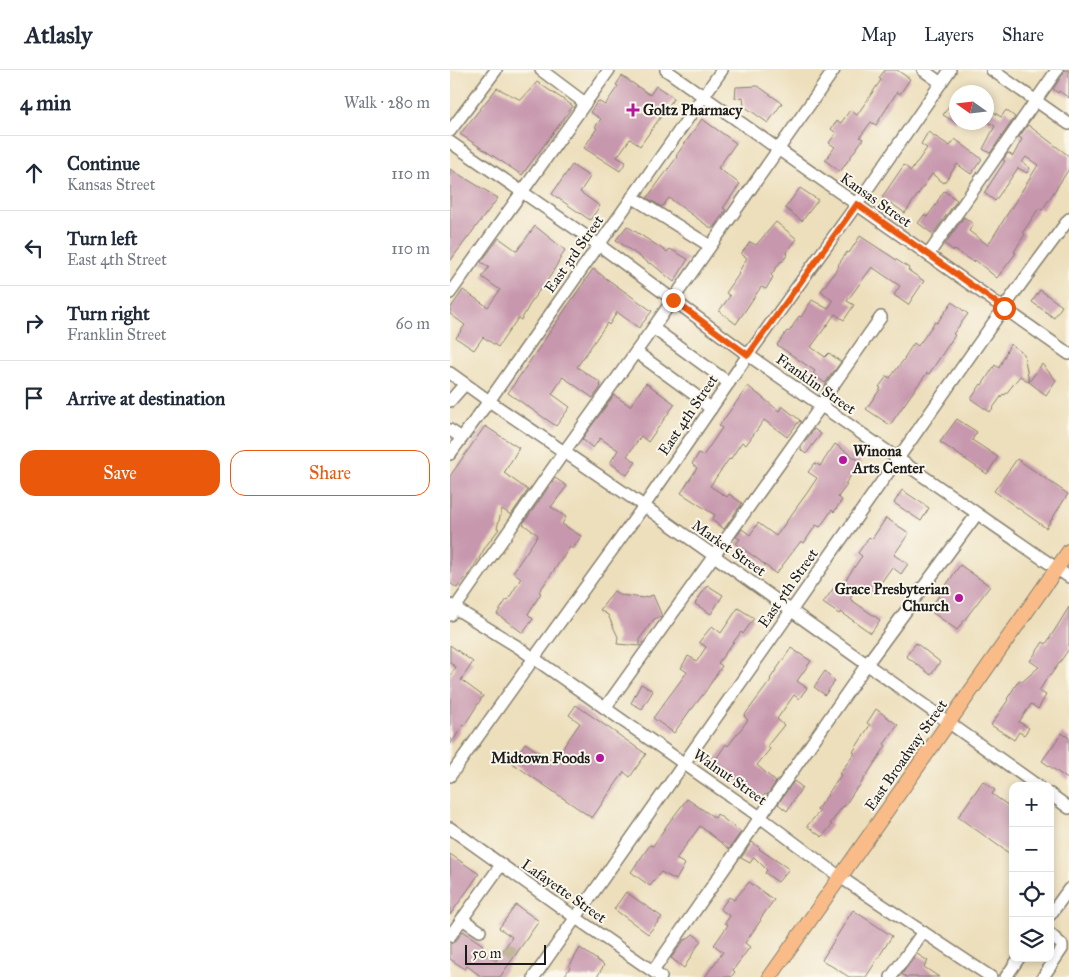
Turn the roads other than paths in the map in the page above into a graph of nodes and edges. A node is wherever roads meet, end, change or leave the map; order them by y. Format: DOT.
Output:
graph roads {
  1 [pos="496,70"];
  2 [pos="541,70"];
  3 [pos="609,70"];
  4 [pos="666,70"];
  5 [pos="722,70"];
  6 [pos="834,70"];
  7 [pos="923,70"];
  8 [pos="950,70"];
  9 [pos="992,70"];
  10 [pos="1057,70"];
  11 [pos="941,83"];
  12 [pos="704,96"];
  13 [pos="1036,100"];
  14 [pos="585,103"];
  15 [pos="1069,124"];
  16 [pos="450,131"];
  17 [pos="450,142"];
  18 [pos="778,149"];
  19 [pos="522,192"];
  20 [pos="632,197"];
  21 [pos="857,204"];
  22 [pos="1069,219"];
  23 [pos="599,245"];
  24 [pos="710,246"];
  25 [pos="928,255"];
  26 [pos="450,293"];
  27 [pos="673,300"];
  28 [pos="1004,308"];
  29 [pos="881,317"];
  30 [pos="654,328"];
  31 [pos="636,352"];
  32 [pos="1069,354"];
  33 [pos="748,355"];
  34 [pos="450,373"];
  35 [pos="729,383"];
  36 [pos="465,384"];
  37 [pos="450,401"];
  38 [pos="489,401"];
  39 [pos="821,406"];
  40 [pos="711,409"];
  41 [pos="450,430"];
  42 [pos="462,438"];
  43 [pos="564,452"];
  44 [pos="450,454"];
  45 [pos="897,459"];
  46 [pos="644,506"];
  47 [pos="977,514"];
  48 [pos="1069,552"];
  49 [pos="714,556"];
  50 [pos="1057,569"];
  51 [pos="1069,578"];
  52 [pos="452,609"];
  53 [pos="790,611"];
  54 [pos="534,658"];
  55 [pos="867,664"];
  56 [pos="605,708"];
  57 [pos="949,722"];
  58 [pos="685,764"];
  59 [pos="450,776"];
  60 [pos="1032,782"];
  61 [pos="1054,797"];
  62 [pos="1069,808"];
  63 [pos="760,817"];
  64 [pos="450,828"];
  65 [pos="501,865"];
  66 [pos="840,877"];
  67 [pos="1069,889"];
  68 [pos="1054,910"];
  69 [pos="576,918"];
  70 [pos="462,919"];
  71 [pos="452,931"];
  72 [pos="480,931"];
  73 [pos="923,932"];
  74 [pos="1054,938"];
  75 [pos="1054,961"];
  76 [pos="1017,962"];
  77 [pos="1053,962"];
  78 [pos="657,974"];
  79 [pos="1010,976"];
  80 [pos="534,977"];
  81 [pos="770,977"];
  82 [pos="891,977"];
  83 [pos="991,977"];
  84 [pos="1043,977"];
  1 -- 16 [label="street"];
  2 -- 14 [label="street"];
  3 -- 14 [label="street"];
  4 -- 12 [label="street, Kansas Street"];
  5 -- 12 [label="street, East 3rd Street"];
  6 -- 18 [label="street"];
  7 -- 11 [label="street"];
  8 -- 11 [label="street, East 4th Street"];
  9 -- 13 [label="street"];
  10 -- 13 [label="street"];
  11 -- 21 [label="street, East 4th Street"];
  12 -- 18 [label="street, Kansas Street"];
  12 -- 20 [label="street, East 3rd Street"];
  13 -- 15 [label="street"];
  13 -- 25 [label="street"];
  14 -- 19 [label="street"];
  17 -- 19 [label="street, Franklin Street"];
  18 -- 21 [label="street, Kansas Street"];
  18 -- 24 [label="street"];
  19 -- 23 [label="street, Franklin Street"];
  19 -- 26 [label="street"];
  20 -- 23 [label="street, East 3rd Street"];
  20 -- 24 [label="street"];
  21 -- 25 [label="street, Kansas Street"];
  21 -- 33 [label="street, East 4th Street"];
  22 -- 28 [label="street, East 5th Street"];
  23 -- 27 [label="street, Franklin Street"];
  23 -- 38 [label="street, East 3rd Street"];
  24 -- 27 [label="street"];
  25 -- 28 [label="street, Kansas Street"];
  27 -- 30 [label="street"];
  27 -- 33 [label="street, Franklin Street"];
  28 -- 32 [label="street, Kansas Street"];
  28 -- 45 [label="street, East 5th Street"];
  29 -- 39 [label="street"];
  30 -- 31 [label="street"];
  30 -- 35 [label="street"];
  31 -- 40 [label="street"];
  31 -- 43 [label="street"];
  33 -- 35 [label="street, East 4th Street"];
  33 -- 39 [label="street, Franklin Street"];
  34 -- 36 [label="street, Market Street"];
  35 -- 40 [label="street, East 4th Street"];
  36 -- 37 [label="street"];
  36 -- 38 [label="street, Market Street"];
  38 -- 42 [label="street, East 3rd Street"];
  38 -- 43 [label="street, Market Street"];
  39 -- 45 [label="street, Franklin Street"];
  39 -- 49 [label="street"];
  40 -- 46 [label="street, East 4th Street"];
  41 -- 42 [label="street"];
  42 -- 44 [label="street, East 3rd Street"];
  43 -- 46 [label="street, Market Street"];
  43 -- 52 [label="street"];
  45 -- 47 [label="street, Franklin Street"];
  45 -- 53 [label="street, East 5th Street"];
  46 -- 49 [label="street, Market Street"];
  46 -- 54 [label="street, East 4th Street"];
  47 -- 50 [label="street, Franklin Street"];
  47 -- 55 [label="street"];
  48 -- 50 [label="main road, East Broadway Street"];
  49 -- 53 [label="street, Market Street"];
  49 -- 56 [label="street"];
  50 -- 51 [label="street, Franklin Street"];
  50 -- 57 [label="main road, East Broadway Street"];
  52 -- 54 [label="street, Walnut Street"];
  53 -- 55 [label="street, Market Street"];
  53 -- 58 [label="street, East 5th Street"];
  54 -- 56 [label="street, Walnut Street"];
  54 -- 59 [label="street, East 4th Street"];
  55 -- 57 [label="street, Market Street"];
  55 -- 63 [label="street"];
  56 -- 58 [label="street, Walnut Street"];
  57 -- 60 [label="street, Market Street"];
  57 -- 66 [label="main road, East Broadway Street"];
  58 -- 63 [label="street, Walnut Street"];
  58 -- 69 [label="street, East 5th Street"];
  61 -- 62 [label="street"];
  63 -- 66 [label="street, Walnut Street"];
  63 -- 78 [label="street"];
  64 -- 65 [label="street, Lafayette Street"];
  65 -- 69 [label="street, Lafayette Street"];
  65 -- 70 [label="street"];
  66 -- 73 [label="street, Walnut Street"];
  66 -- 81 [label="main road, East Broadway Street"];
  67 -- 68 [label="street"];
  69 -- 78 [label="street, Lafayette Street"];
  69 -- 80 [label="street, East 5th Street"];
  70 -- 71 [label="street"];
  70 -- 72 [label="street"];
  73 -- 82 [label="street"];
  73 -- 83 [label="street, Walnut Street"];
  74 -- 75 [label="street"];
  76 -- 79 [label="street"];
  77 -- 84 [label="street"];
}
